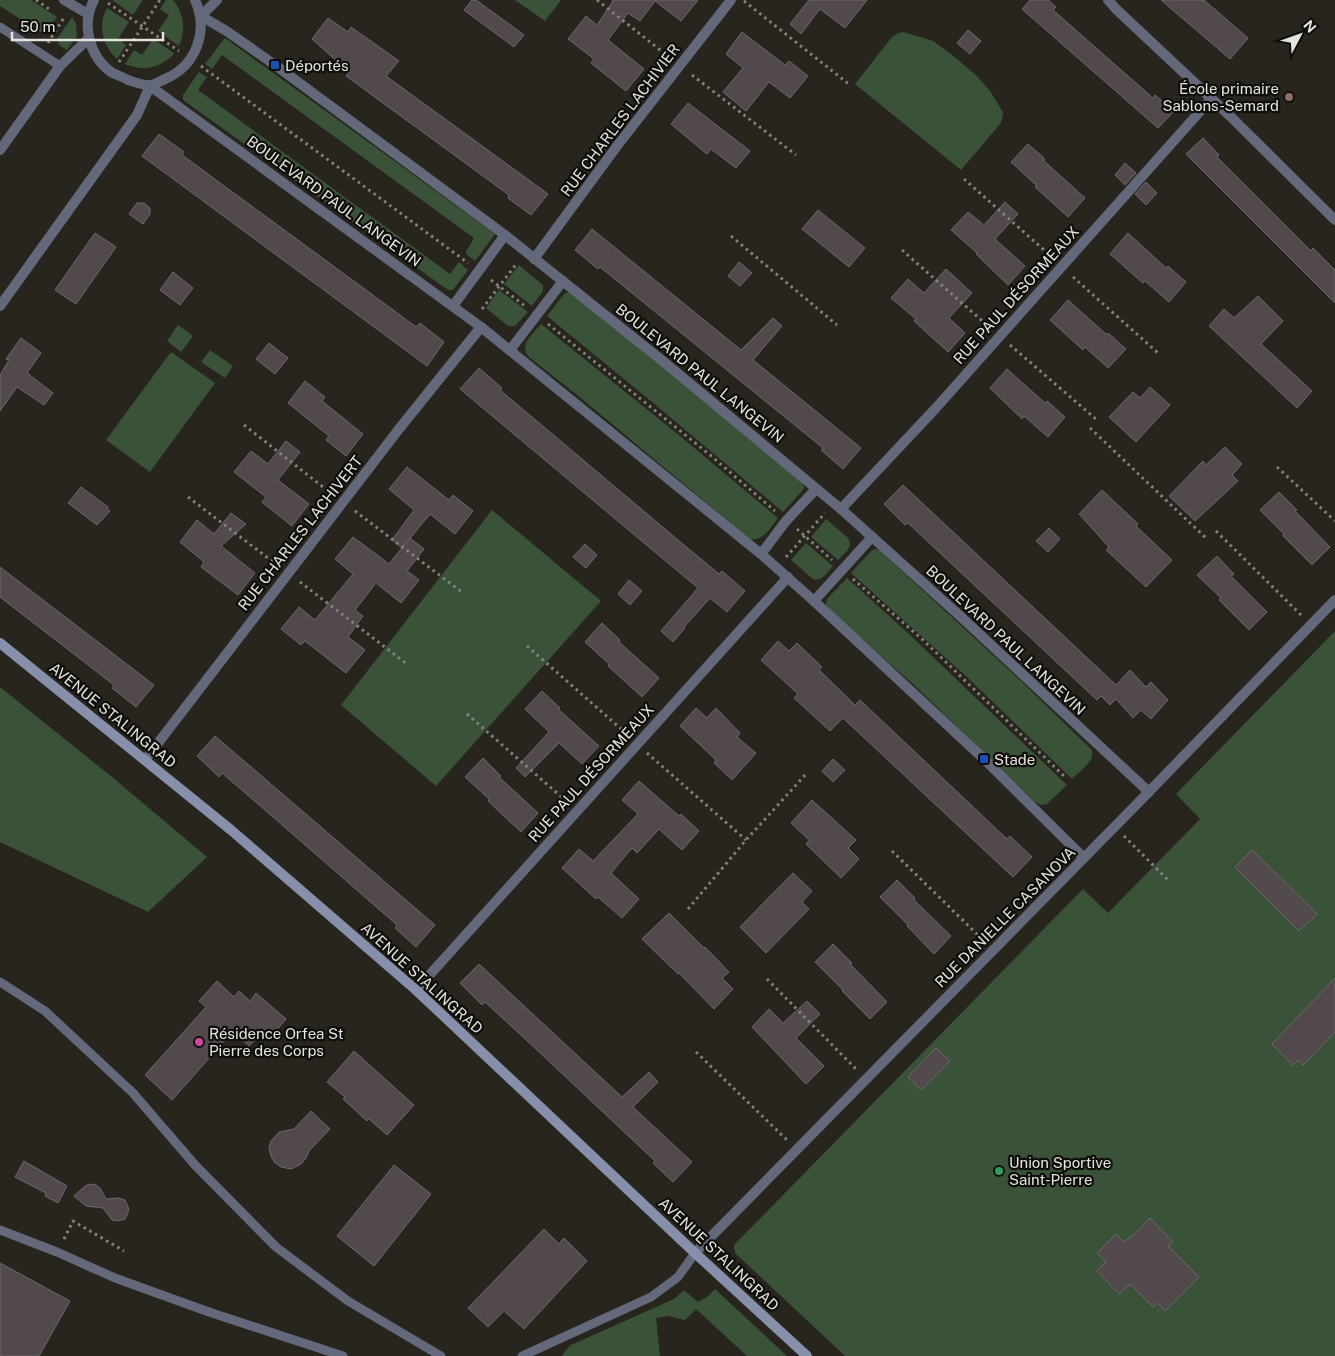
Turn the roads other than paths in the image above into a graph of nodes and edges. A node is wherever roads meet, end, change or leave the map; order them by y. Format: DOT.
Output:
graph roads {
  1 [pos="94,0"];
  2 [pos="195,0"];
  3 [pos="217,0"];
  4 [pos="731,0"];
  5 [pos="1103,0"];
  6 [pos="1108,0"];
  7 [pos="68,3"];
  8 [pos="1116,9"];
  9 [pos="88,14"];
  10 [pos="201,16"];
  11 [pos="0,27"];
  12 [pos="89,38"];
  13 [pos="60,66"];
  14 [pos="150,86"];
  15 [pos="1212,99"];
  16 [pos="0,150"];
  17 [pos="1335,220"];
  18 [pos="505,235"];
  19 [pos="534,259"];
  20 [pos="563,281"];
  21 [pos="0,306"];
  22 [pos="453,306"];
  23 [pos="477,324"];
  24 [pos="510,350"];
  25 [pos="816,489"];
  26 [pos="838,506"];
  27 [pos="872,537"];
  28 [pos="761,554"];
  29 [pos="788,577"];
  30 [pos="814,600"];
  31 [pos="1335,600"];
  32 [pos="0,643"];
  33 [pos="145,760"];
  34 [pos="1149,792"];
  35 [pos="1084,858"];
  36 [pos="0,982"];
  37 [pos="416,990"];
  38 [pos="0,1230"];
  39 [pos="695,1253"];
  40 [pos="541,1352"];
  41 [pos="343,1356"];
  42 [pos="441,1356"];
  43 [pos="522,1356"];
  44 [pos="807,1356"];
  1 -- 9 [label="street"];
  2 -- 10 [label="street"];
  3 -- 10 [label="street"];
  4 -- 19 [label="street, RUE CHARLES LACHIVIER"];
  5 -- 8 [label="street"];
  6 -- 8 [label="street"];
  7 -- 9 [label="street"];
  8 -- 15 [label="street"];
  9 -- 12 [label="street"];
  10 -- 14 [label="street"];
  10 -- 18 [label="street, BOULEVARD PAUL LANGEVIN"];
  11 -- 13 [label="lane"];
  12 -- 13 [label="street"];
  12 -- 14 [label="street, BOULEVARD PAUL LANGEVIN"];
  13 -- 16 [label="street"];
  14 -- 21 [label="street"];
  14 -- 22 [label="street, BOULEVARD PAUL LANGEVIN"];
  15 -- 17 [label="street"];
  15 -- 26 [label="street, RUE PAUL DÉSORMEAUX"];
  18 -- 19 [label="street, BOULEVARD PAUL LANGEVIN"];
  18 -- 22 [label="street"];
  19 -- 20 [label="street, BOULEVARD PAUL LANGEVIN"];
  20 -- 24 [label="street"];
  20 -- 25 [label="street, BOULEVARD PAUL LANGEVIN"];
  22 -- 23 [label="street, BOULEVARD PAUL LANGEVIN"];
  23 -- 24 [label="street, BOULEVARD PAUL LANGEVIN"];
  23 -- 33 [label="street, RUE CHARLES LACHIVERT"];
  24 -- 28 [label="street, BOULEVARD PAUL LANGEVIN"];
  25 -- 26 [label="street, BOULEVARD PAUL LANGEVIN"];
  25 -- 28 [label="street"];
  26 -- 27 [label="street, BOULEVARD PAUL LANGEVIN"];
  27 -- 30 [label="street"];
  27 -- 34 [label="street, BOULEVARD PAUL LANGEVIN"];
  28 -- 29 [label="street, BOULEVARD PAUL LANGEVIN"];
  29 -- 30 [label="street, BOULEVARD PAUL LANGEVIN"];
  29 -- 37 [label="street, RUE PAUL DÉSORMEAUX"];
  30 -- 35 [label="street, BOULEVARD PAUL LANGEVIN"];
  31 -- 34 [label="street, RUE DANIELLE CASANOVA"];
  32 -- 33 [label="street, AVENUE STALINGRAD"];
  33 -- 37 [label="street, AVENUE STALINGRAD"];
  34 -- 35 [label="street, RUE DANIELLE CASANOVA"];
  35 -- 39 [label="street, RUE DANIELLE CASANOVA"];
  36 -- 42 [label="lane"];
  37 -- 39 [label="street, AVENUE STALINGRAD"];
  38 -- 41 [label="lane"];
  39 -- 40 [label="lane"];
  39 -- 44 [label="street, AVENUE STALINGRAD"];
  40 -- 43 [label="lane"];
}
